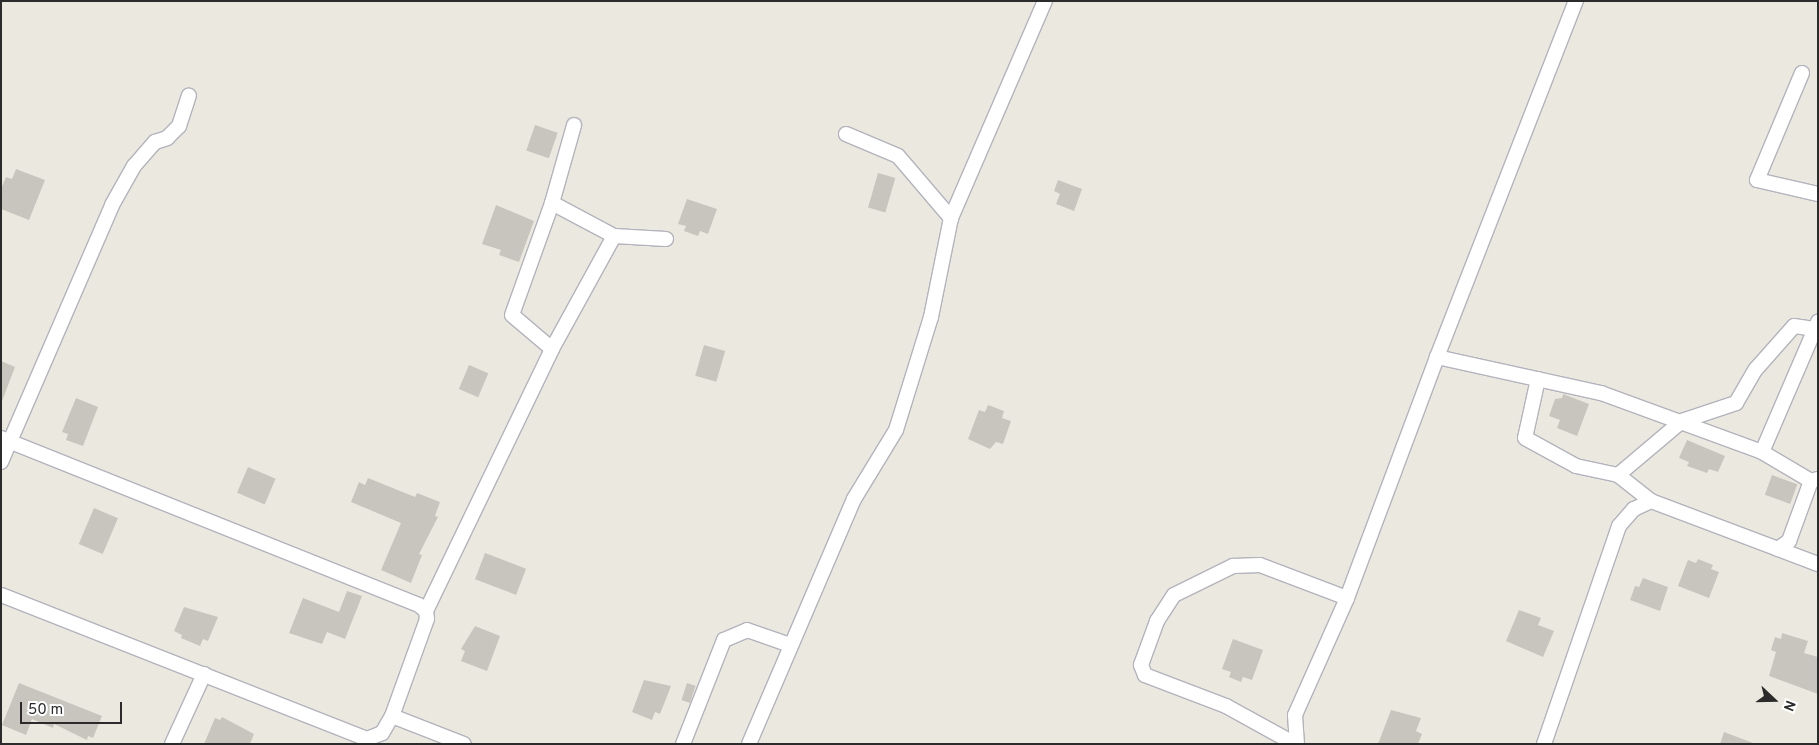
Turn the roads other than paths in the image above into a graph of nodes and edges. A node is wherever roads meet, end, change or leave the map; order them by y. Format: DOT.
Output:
graph roads {
  1 [pos="1045,1"];
  2 [pos="1576,1"];
  3 [pos="1802,73"];
  4 [pos="189,96"];
  5 [pos="574,125"];
  6 [pos="846,134"];
  7 [pos="1818,194"];
  8 [pos="552,203"];
  9 [pos="951,218"];
  10 [pos="614,236"];
  11 [pos="666,240"];
  12 [pos="1817,326"];
  13 [pos="552,349"];
  14 [pos="1436,357"];
  15 [pos="1538,379"];
  16 [pos="1682,421"];
  17 [pos="6,440"];
  18 [pos="1762,452"];
  19 [pos="1,462"];
  20 [pos="1618,475"];
  21 [pos="1814,480"];
  22 [pos="1651,501"];
  23 [pos="1778,549"];
  24 [pos="1818,564"];
  25 [pos="1,595"];
  26 [pos="1347,598"];
  27 [pos="426,611"];
  28 [pos="790,645"];
  29 [pos="204,674"];
  30 [pos="392,716"];
  31 [pos="172,744"];
  32 [pos="464,744"];
  33 [pos="683,744"];
  34 [pos="749,744"];
  35 [pos="1296,744"];
  36 [pos="1544,744"];
  1 -- 9 [label="street"];
  2 -- 14 [label="street"];
  3 -- 7 [label="street"];
  4 -- 17 [label="street"];
  5 -- 8 [label="street"];
  6 -- 9 [label="street"];
  8 -- 10 [label="street"];
  8 -- 13 [label="street"];
  9 -- 28 [label="street"];
  10 -- 11 [label="street"];
  10 -- 13 [label="street"];
  12 -- 16 [label="street"];
  12 -- 18 [label="street"];
  13 -- 27 [label="street"];
  14 -- 15 [label="street"];
  14 -- 26 [label="street"];
  15 -- 16 [label="street"];
  15 -- 20 [label="street"];
  16 -- 18 [label="street"];
  16 -- 20 [label="street"];
  17 -- 19 [label="street"];
  17 -- 27 [label="street"];
  18 -- 21 [label="street"];
  20 -- 22 [label="street"];
  21 -- 23 [label="street"];
  22 -- 23 [label="street"];
  22 -- 36 [label="street"];
  23 -- 24 [label="street"];
  25 -- 29 [label="street"];
  26 -- 35 [label="street"];
  26 -- 35 [label="street"];
  27 -- 30 [label="street"];
  28 -- 33 [label="street"];
  28 -- 34 [label="street"];
  29 -- 30 [label="street"];
  29 -- 31 [label="street"];
  30 -- 32 [label="street"];
}
